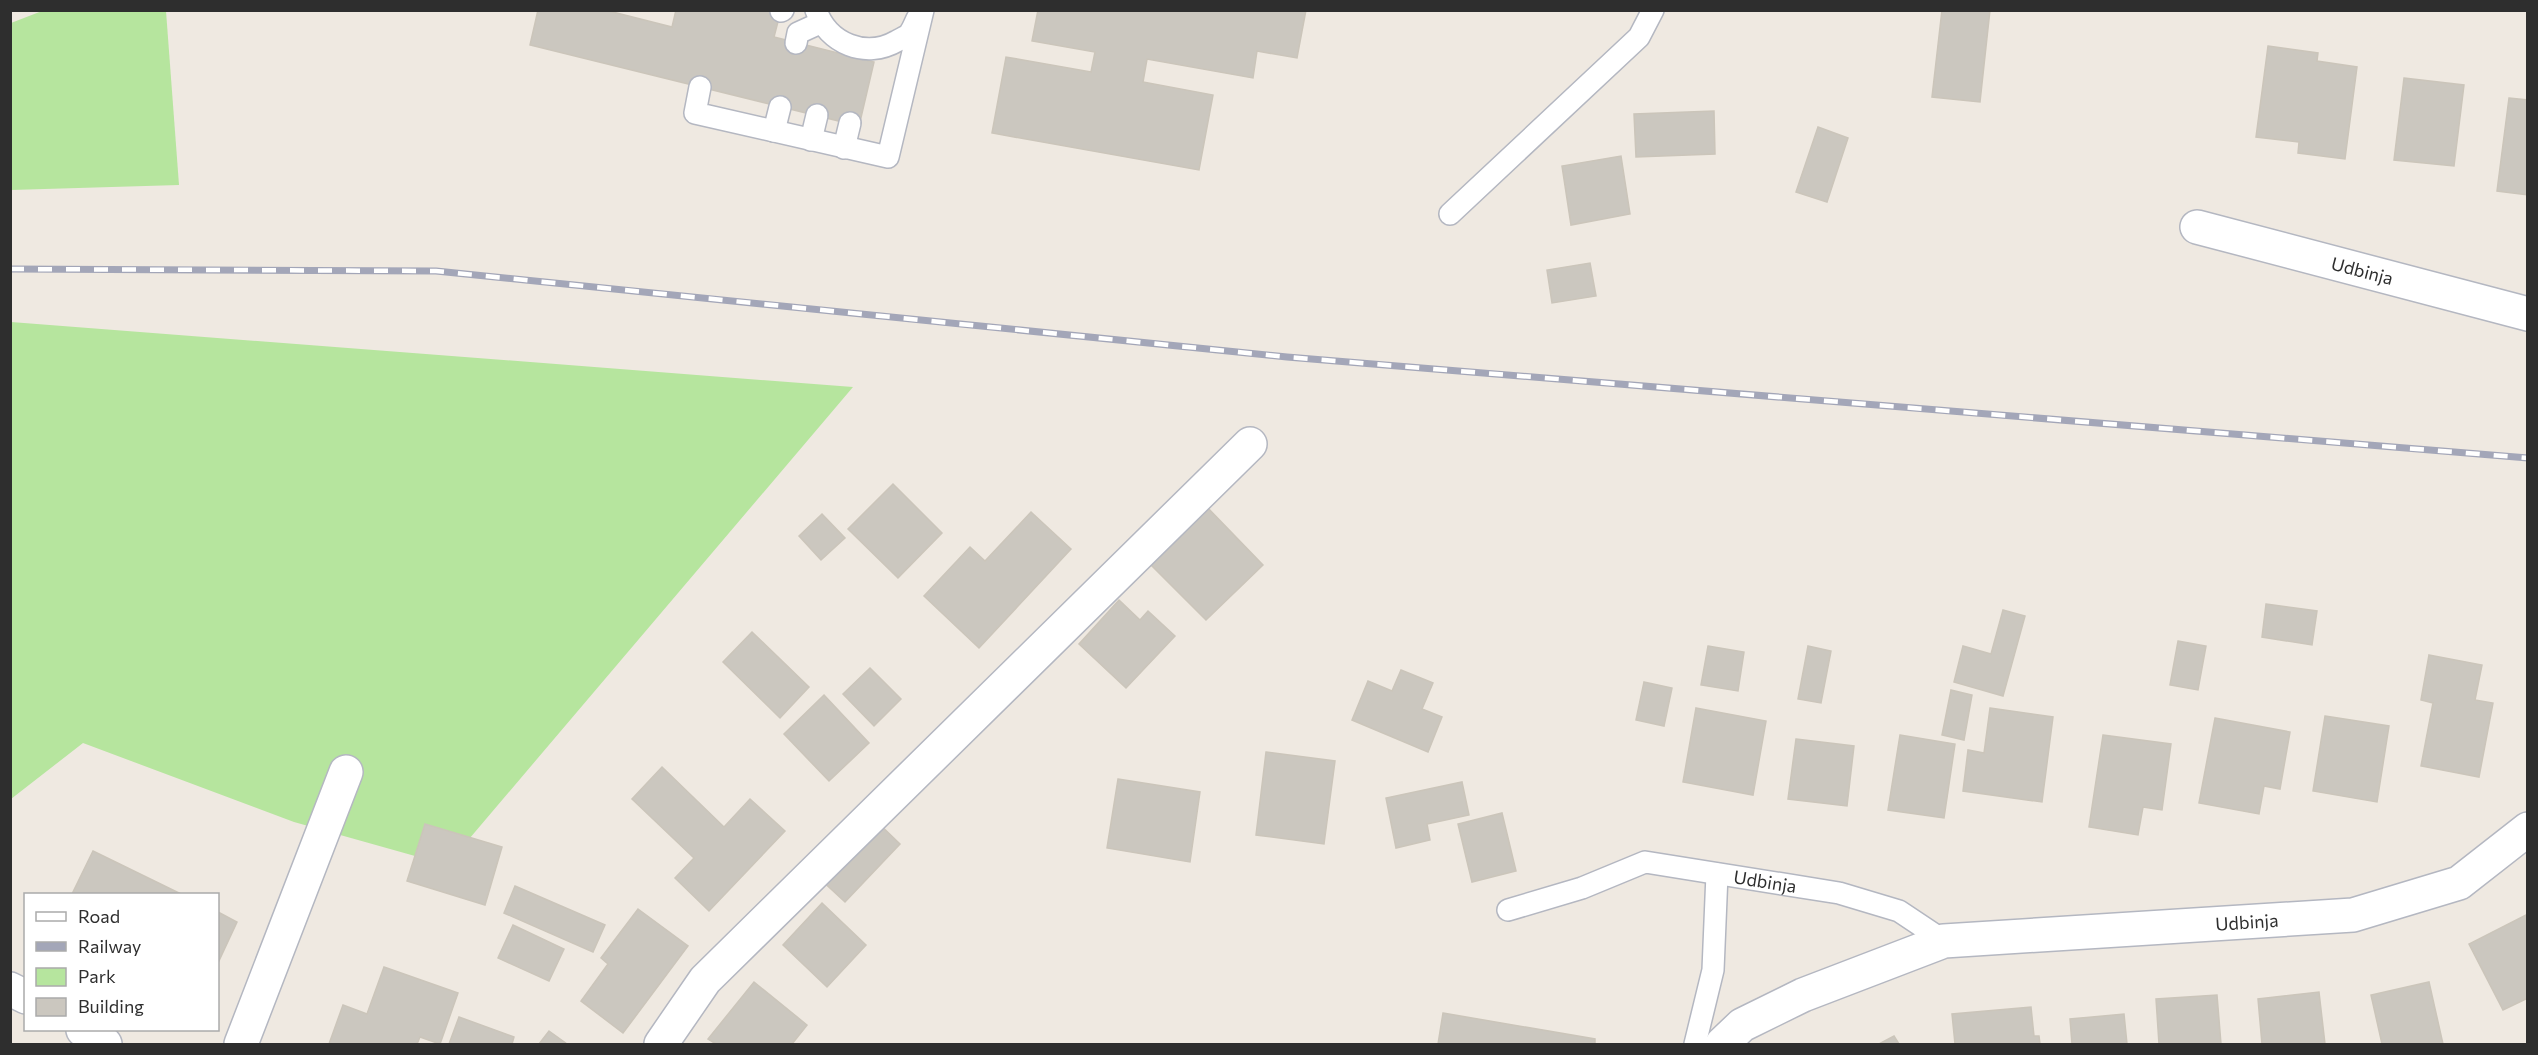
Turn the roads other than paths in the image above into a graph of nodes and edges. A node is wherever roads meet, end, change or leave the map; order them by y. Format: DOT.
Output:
graph roads {
  1 [pos="922,10"];
  2 [pos="1653,10"];
  3 [pos="818,17"];
  4 [pos="796,43"];
  5 [pos="700,87"];
  6 [pos="780,107"];
  7 [pos="817,116"];
  8 [pos="850,123"];
  9 [pos="774,131"];
  10 [pos="811,140"];
  11 [pos="843,148"];
  12 [pos="1450,214"];
  13 [pos="2197,227"];
  14 [pos="2528,314"];
  15 [pos="1250,444"];
  16 [pos="346,772"];
  17 [pos="2528,829"];
  18 [pos="1717,874"];
  19 [pos="1508,910"];
  20 [pos="1944,941"];
  21 [pos="10,989"];
  22 [pos="24,996"];
  23 [pos="86,1031"];
  24 [pos="105,1044"];
  25 [pos="241,1044"];
  26 [pos="661,1044"];
  27 [pos="1695,1044"];
  28 [pos="1722,1044"];
  1 -- 3 [label="lane"];
  1 -- 11 [label="lane"];
  2 -- 12 [label="lane"];
  3 -- 4 [label="lane"];
  5 -- 9 [label="lane"];
  6 -- 9 [label="lane"];
  7 -- 10 [label="lane"];
  8 -- 11 [label="lane"];
  9 -- 10 [label="lane"];
  10 -- 11 [label="lane"];
  13 -- 14 [label="street, Udbinja"];
  15 -- 26 [label="street"];
  16 -- 25 [label="street"];
  17 -- 20 [label="street, Udbinja"];
  18 -- 19 [label="lane, Udbinja"];
  18 -- 20 [label="lane, Udbinja"];
  18 -- 27 [label="lane, Udbinja"];
  20 -- 28 [label="street, Udbinja"];
  21 -- 22 [label="street"];
  23 -- 24 [label="street"];
}
